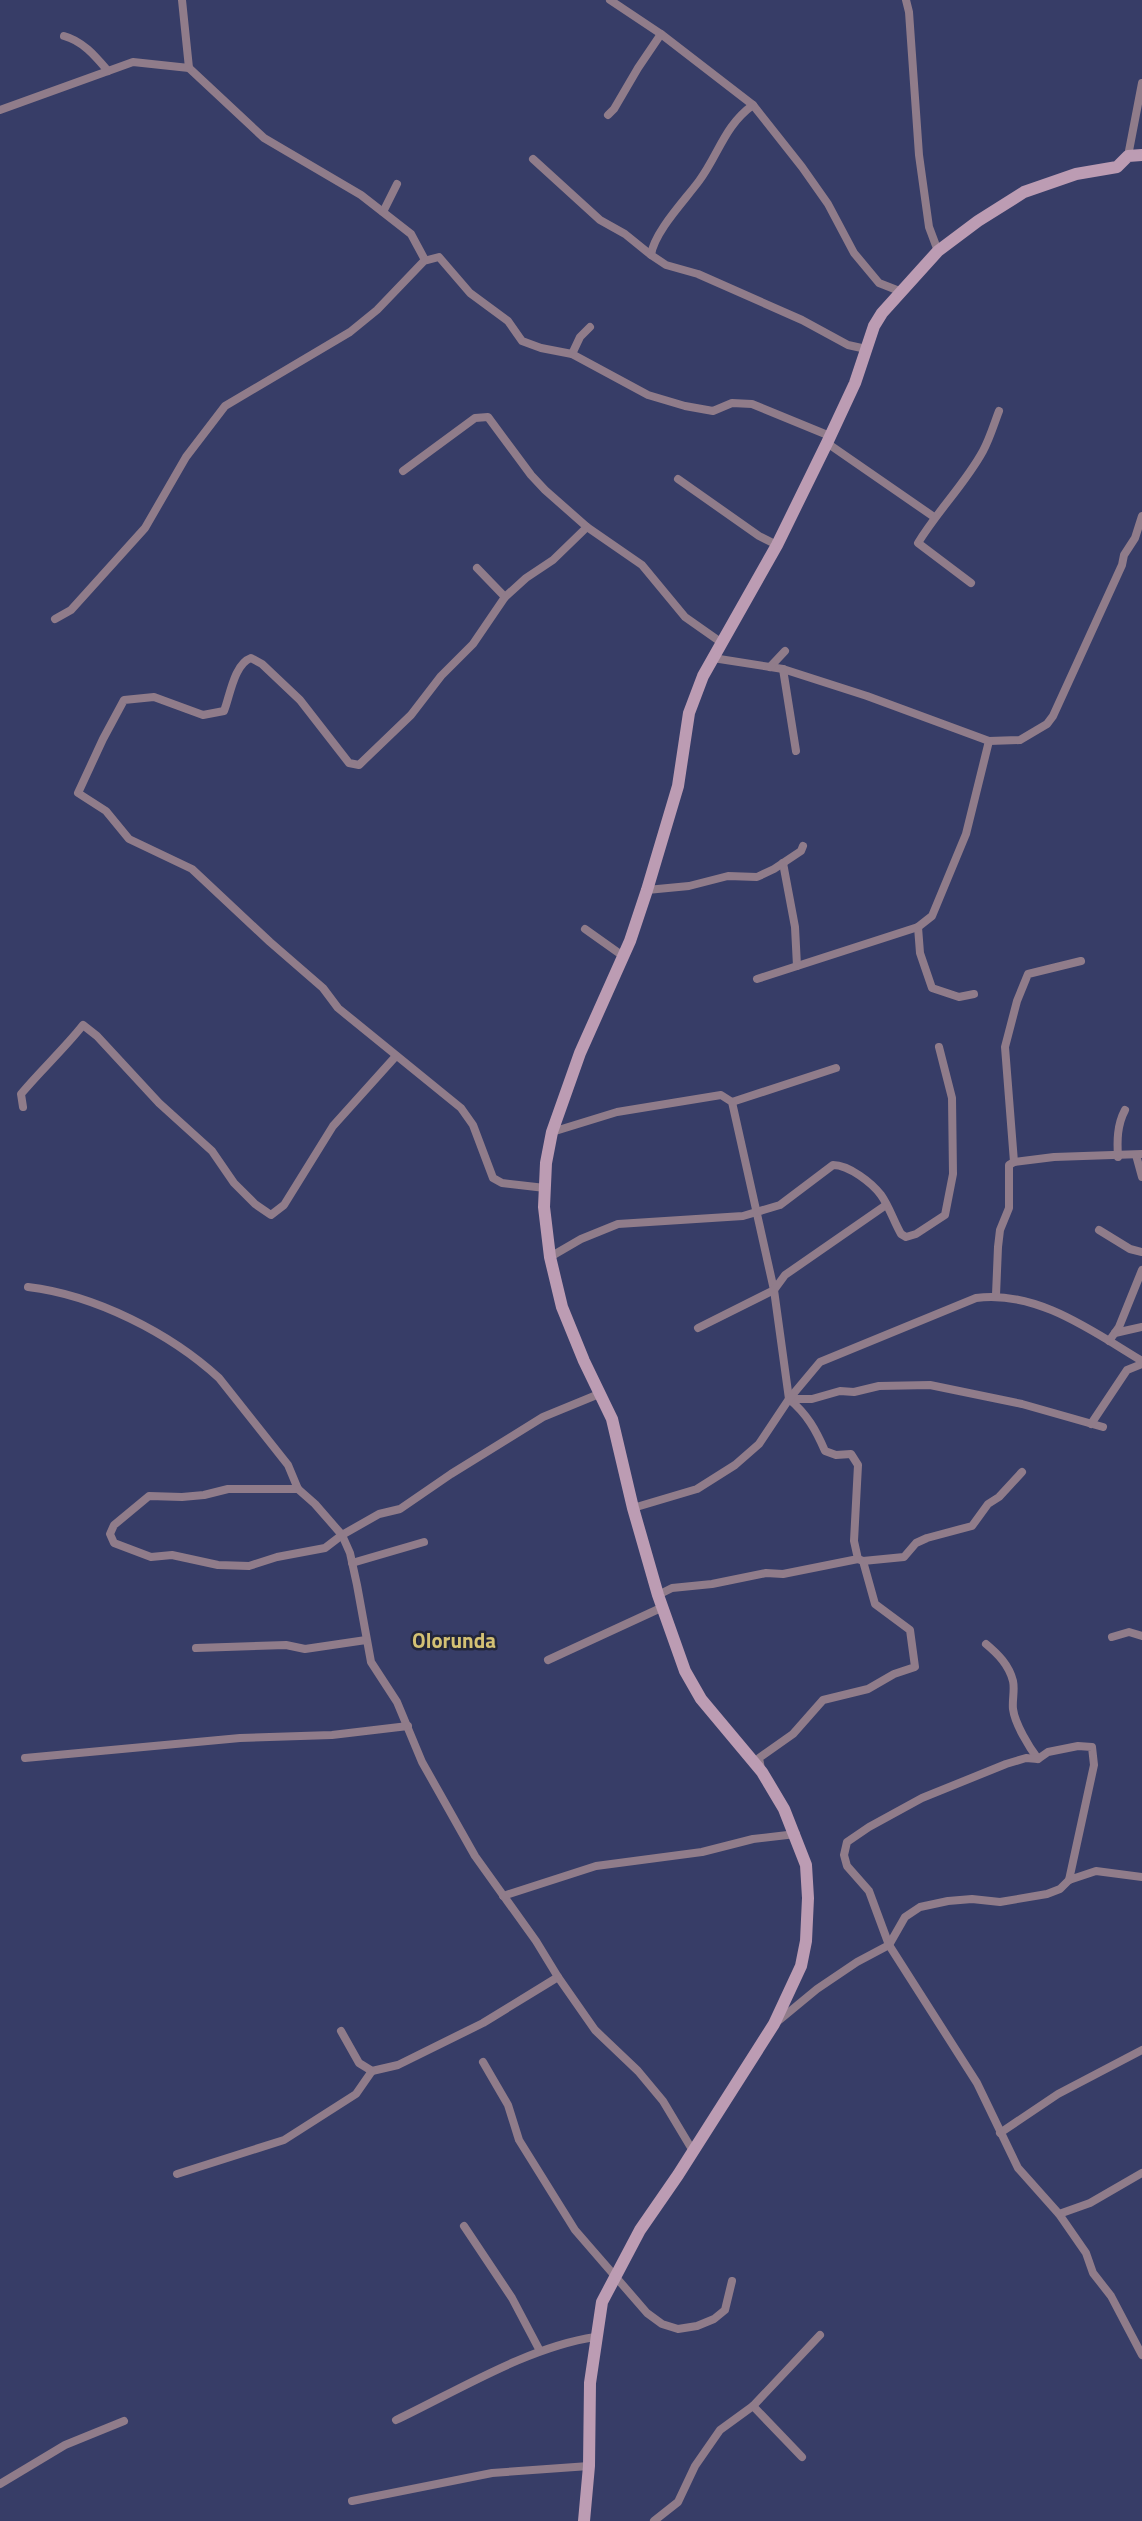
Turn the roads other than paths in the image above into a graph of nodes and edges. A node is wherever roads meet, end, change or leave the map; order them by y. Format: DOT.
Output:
graph roads {
  1 [pos="182,0"];
  2 [pos="610,0"];
  3 [pos="906,0"];
  4 [pos="661,34"];
  5 [pos="64,36"];
  6 [pos="189,68"];
  7 [pos="108,71"];
  8 [pos="1142,83"];
  9 [pos="753,105"];
  10 [pos="0,110"];
  11 [pos="608,115"];
  12 [pos="1142,155"];
  13 [pos="1128,156"];
  14 [pos="533,159"];
  15 [pos="396,184"];
  16 [pos="383,212"];
  17 [pos="938,251"];
  18 [pos="651,255"];
  19 [pos="425,260"];
  20 [pos="902,292"];
  21 [pos="590,327"];
  22 [pos="866,349"];
  23 [pos="572,354"];
  24 [pos="999,411"];
  25 [pos="828,440"];
  26 [pos="403,471"];
  27 [pos="678,480"];
  28 [pos="1142,516"];
  29 [pos="934,517"];
  30 [pos="587,527"];
  31 [pos="777,545"];
  32 [pos="477,568"];
  33 [pos="971,583"];
  34 [pos="505,597"];
  35 [pos="55,619"];
  36 [pos="722,643"];
  37 [pos="785,651"];
  38 [pos="713,658"];
  39 [pos="770,667"];
  40 [pos="783,669"];
  41 [pos="989,741"];
  42 [pos="796,751"];
  43 [pos="803,846"];
  44 [pos="783,863"];
  45 [pos="647,890"];
  46 [pos="918,927"];
  47 [pos="585,929"];
  48 [pos="623,956"];
  49 [pos="1081,961"];
  50 [pos="797,966"];
  51 [pos="757,979"];
  52 [pos="974,994"];
  53 [pos="939,1047"];
  54 [pos="396,1056"];
  55 [pos="836,1068"];
  56 [pos="732,1102"];
  57 [pos="23,1107"];
  58 [pos="1125,1110"];
  59 [pos="552,1132"];
  60 [pos="1139,1155"];
  61 [pos="1118,1156"];
  62 [pos="1014,1162"];
  63 [pos="1142,1177"];
  64 [pos="545,1188"];
  65 [pos="886,1205"];
  66 [pos="756,1212"];
  67 [pos="1099,1230"];
  68 [pos="1142,1252"];
  69 [pos="550,1257"];
  70 [pos="1142,1270"];
  71 [pos="28,1287"];
  72 [pos="774,1290"];
  73 [pos="996,1295"];
  74 [pos="1142,1327"];
  75 [pos="698,1328"];
  76 [pos="1112,1337"];
  77 [pos="1142,1362"];
  78 [pos="599,1394"];
  79 [pos="789,1399"];
  80 [pos="1091,1424"];
  81 [pos="1103,1427"];
  82 [pos="1022,1472"];
  83 [pos="298,1489"];
  84 [pos="633,1508"];
  85 [pos="342,1535"];
  86 [pos="424,1542"];
  87 [pos="861,1560"];
  88 [pos="352,1563"];
  89 [pos="661,1601"];
  90 [pos="1142,1636"];
  91 [pos="1112,1637"];
  92 [pos="366,1640"];
  93 [pos="986,1644"];
  94 [pos="196,1648"];
  95 [pos="548,1660"];
  96 [pos="408,1726"];
  97 [pos="25,1758"];
  98 [pos="1038,1759"];
  99 [pos="762,1772"];
  100 [pos="796,1834"];
  101 [pos="1142,1877"];
  102 [pos="1069,1880"];
  103 [pos="503,1896"];
  104 [pos="889,1945"];
  105 [pos="558,1977"];
  106 [pos="774,2024"];
  107 [pos="341,2031"];
  108 [pos="1142,2049"];
  109 [pos="483,2062"];
  110 [pos="372,2071"];
  111 [pos="1000,2133"];
  112 [pos="693,2151"];
  113 [pos="1142,2173"];
  114 [pos="177,2174"];
  115 [pos="1059,2214"];
  116 [pos="464,2226"];
  117 [pos="615,2274"];
  118 [pos="732,2281"];
  119 [pos="820,2335"];
  120 [pos="596,2337"];
  121 [pos="540,2351"];
  122 [pos="1142,2355"];
  123 [pos="753,2406"];
  124 [pos="396,2420"];
  125 [pos="124,2421"];
  126 [pos="802,2457"];
  127 [pos="589,2466"];
  128 [pos="0,2484"];
  129 [pos="352,2501"];
  130 [pos="584,2521"];
  131 [pos="654,2521"];
  1 -- 6 [label="street"];
  2 -- 4 [label="street"];
  3 -- 17 [label="street"];
  4 -- 9 [label="street"];
  4 -- 11 [label="street"];
  5 -- 7 [label="street"];
  6 -- 7 [label="street"];
  6 -- 16 [label="street"];
  7 -- 10 [label="street"];
  8 -- 13 [label="street"];
  9 -- 18 [label="street"];
  9 -- 20 [label="street"];
  12 -- 13 [label="street"];
  13 -- 17 [label="street"];
  14 -- 18 [label="street"];
  15 -- 16 [label="street"];
  16 -- 19 [label="street"];
  17 -- 20 [label="street"];
  18 -- 22 [label="street"];
  19 -- 23 [label="street"];
  19 -- 35 [label="street"];
  20 -- 22 [label="street"];
  21 -- 23 [label="street"];
  22 -- 25 [label="street"];
  23 -- 25 [label="street"];
  24 -- 29 [label="street"];
  25 -- 29 [label="street"];
  25 -- 31 [label="street"];
  26 -- 30 [label="street"];
  27 -- 31 [label="street"];
  28 -- 41 [label="street"];
  29 -- 33 [label="street"];
  30 -- 34 [label="street"];
  30 -- 36 [label="street"];
  31 -- 36 [label="street"];
  32 -- 34 [label="street"];
  34 -- 54 [label="street"];
  36 -- 38 [label="street"];
  37 -- 39 [label="street"];
  38 -- 39 [label="street"];
  38 -- 45 [label="street"];
  39 -- 40 [label="street"];
  40 -- 41 [label="street"];
  40 -- 42 [label="street"];
  41 -- 46 [label="street"];
  43 -- 44 [label="street"];
  44 -- 45 [label="street"];
  44 -- 50 [label="street"];
  45 -- 48 [label="street"];
  46 -- 50 [label="street"];
  46 -- 52 [label="street"];
  47 -- 48 [label="street"];
  48 -- 59 [label="street"];
  49 -- 62 [label="street"];
  50 -- 51 [label="street"];
  53 -- 65 [label="street"];
  54 -- 57 [label="street"];
  54 -- 64 [label="street"];
  55 -- 56 [label="street"];
  56 -- 59 [label="street"];
  56 -- 66 [label="street"];
  58 -- 61 [label="street"];
  59 -- 64 [label="street"];
  60 -- 61 [label="street"];
  60 -- 63 [label="street"];
  61 -- 62 [label="street"];
  62 -- 73 [label="street"];
  64 -- 69 [label="street"];
  65 -- 66 [label="street"];
  65 -- 72 [label="street"];
  66 -- 69 [label="street"];
  66 -- 72 [label="street"];
  67 -- 68 [label="street"];
  69 -- 78 [label="street"];
  70 -- 76 [label="street"];
  71 -- 83 [label="street"];
  72 -- 75 [label="street"];
  72 -- 79 [label="street"];
  73 -- 76 [label="street"];
  73 -- 79 [label="street"];
  74 -- 76 [label="street"];
  76 -- 77 [label="street"];
  77 -- 80 [label="street"];
  78 -- 84 [label="street"];
  78 -- 85 [label="street"];
  79 -- 80 [label="street"];
  79 -- 84 [label="street"];
  79 -- 87 [label="street"];
  80 -- 81 [label="street"];
  82 -- 87 [label="street"];
  83 -- 85 [label="street"];
  83 -- 85 [label="street"];
  84 -- 89 [label="street"];
  85 -- 88 [label="street"];
  86 -- 88 [label="street"];
  87 -- 89 [label="street"];
  87 -- 99 [label="street"];
  88 -- 92 [label="street"];
  89 -- 95 [label="street"];
  89 -- 99 [label="street"];
  90 -- 91 [label="street"];
  92 -- 94 [label="street"];
  92 -- 96 [label="street"];
  93 -- 98 [label="street"];
  96 -- 97 [label="street"];
  96 -- 103 [label="street"];
  98 -- 102 [label="street"];
  98 -- 104 [label="street"];
  99 -- 100 [label="street"];
  100 -- 103 [label="street"];
  100 -- 106 [label="street"];
  101 -- 102 [label="street"];
  102 -- 104 [label="street"];
  103 -- 105 [label="street"];
  104 -- 106 [label="street"];
  104 -- 111 [label="street"];
  105 -- 110 [label="street"];
  105 -- 112 [label="street"];
  106 -- 112 [label="street"];
  107 -- 110 [label="street"];
  108 -- 111 [label="street"];
  109 -- 117 [label="street"];
  110 -- 114 [label="street"];
  111 -- 115 [label="street"];
  112 -- 117 [label="street"];
  113 -- 115 [label="street"];
  115 -- 122 [label="street"];
  116 -- 121 [label="street"];
  117 -- 118 [label="street"];
  117 -- 120 [label="street"];
  119 -- 123 [label="street"];
  120 -- 121 [label="street"];
  120 -- 127 [label="street"];
  121 -- 124 [label="street"];
  123 -- 126 [label="street"];
  123 -- 131 [label="street"];
  125 -- 128 [label="street"];
  127 -- 129 [label="street"];
  127 -- 130 [label="street"];
}
